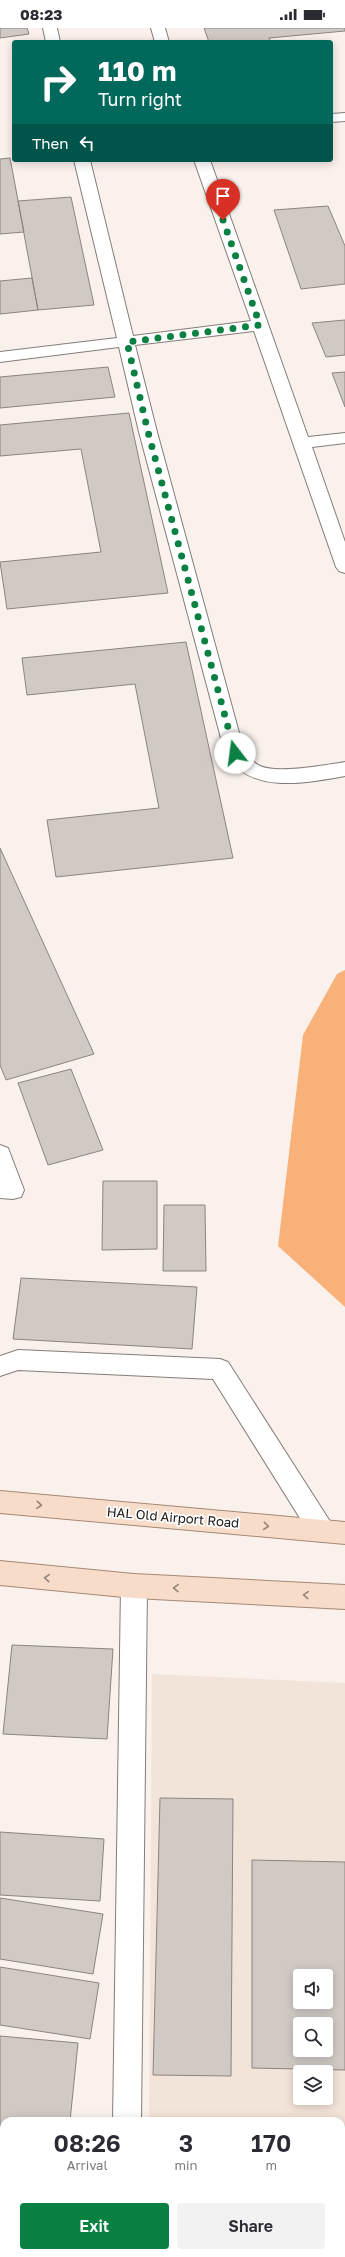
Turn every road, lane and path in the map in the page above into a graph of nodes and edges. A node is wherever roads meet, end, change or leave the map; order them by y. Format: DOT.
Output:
graph roads {
  1 [pos="50,28"];
  2 [pos="158,28"];
  3 [pos="53,40"];
  4 [pos="161,40"];
  5 [pos="345,117"];
  6 [pos="333,118"];
  7 [pos="82,162"];
  8 [pos="203,162"];
  9 [pos="260,325"];
  10 [pos="127,342"];
  11 [pos="0,357"];
  12 [pos="345,438"];
  13 [pos="302,443"];
  14 [pos="345,567"];
  15 [pos="345,769"];
  16 [pos="0,1154"];
  17 [pos="0,1189"];
  18 [pos="0,1366"];
  19 [pos="0,1502"];
  20 [pos="334,1532"];
  21 [pos="0,1573"];
  22 [pos="134,1586"];
  23 [pos="345,1597"];
  24 [pos="127,2117"];
  1 -- 3 [label="street"];
  2 -- 4 [label="street"];
  5 -- 6 [label="street"];
  7 -- 10 [label="street"];
  8 -- 9 [label="street"];
  9 -- 10 [label="street"];
  9 -- 13 [label="street"];
  10 -- 11 [label="street"];
  10 -- 15 [label="street"];
  12 -- 13 [label="street"];
  13 -- 14 [label="street"];
  16 -- 17 [label="street"];
  18 -- 20 [label="street"];
  19 -- 20 [label="main road, HAL Old Airport Road, one-way"];
  22 -- 21 [label="main road, one-way"];
  23 -- 22 [label="main road, one-way"];
  22 -- 24 [label="street"];
}
